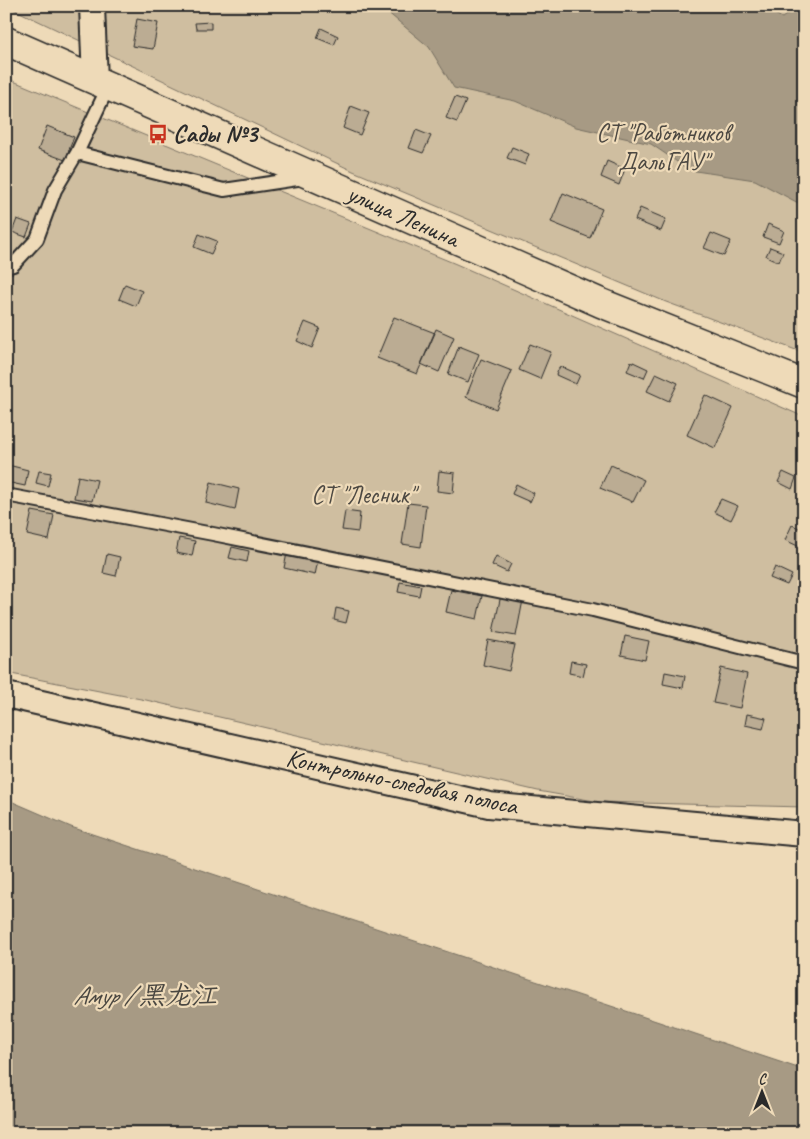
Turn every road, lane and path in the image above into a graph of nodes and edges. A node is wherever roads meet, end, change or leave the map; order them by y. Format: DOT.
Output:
graph roads {
  1 [pos="92,6"];
  2 [pos="6,41"];
  3 [pos="101,84"];
  4 [pos="77,153"];
  5 [pos="313,176"];
  6 [pos="6,267"];
  7 [pos="804,384"];
  8 [pos="6,495"];
  9 [pos="804,663"];
  10 [pos="6,695"];
  11 [pos="804,834"];
  1 -- 3 [label="street"];
  2 -- 3 [label="street, улица Ленина"];
  3 -- 4 [label="lane"];
  3 -- 5 [label="street, улица Ленина"];
  4 -- 5 [label="lane"];
  4 -- 6 [label="lane"];
  5 -- 7 [label="street, улица Ленина"];
  8 -- 9 [label="lane"];
  10 -- 11 [label="street, Контрольно-следовая полоса"];
}
